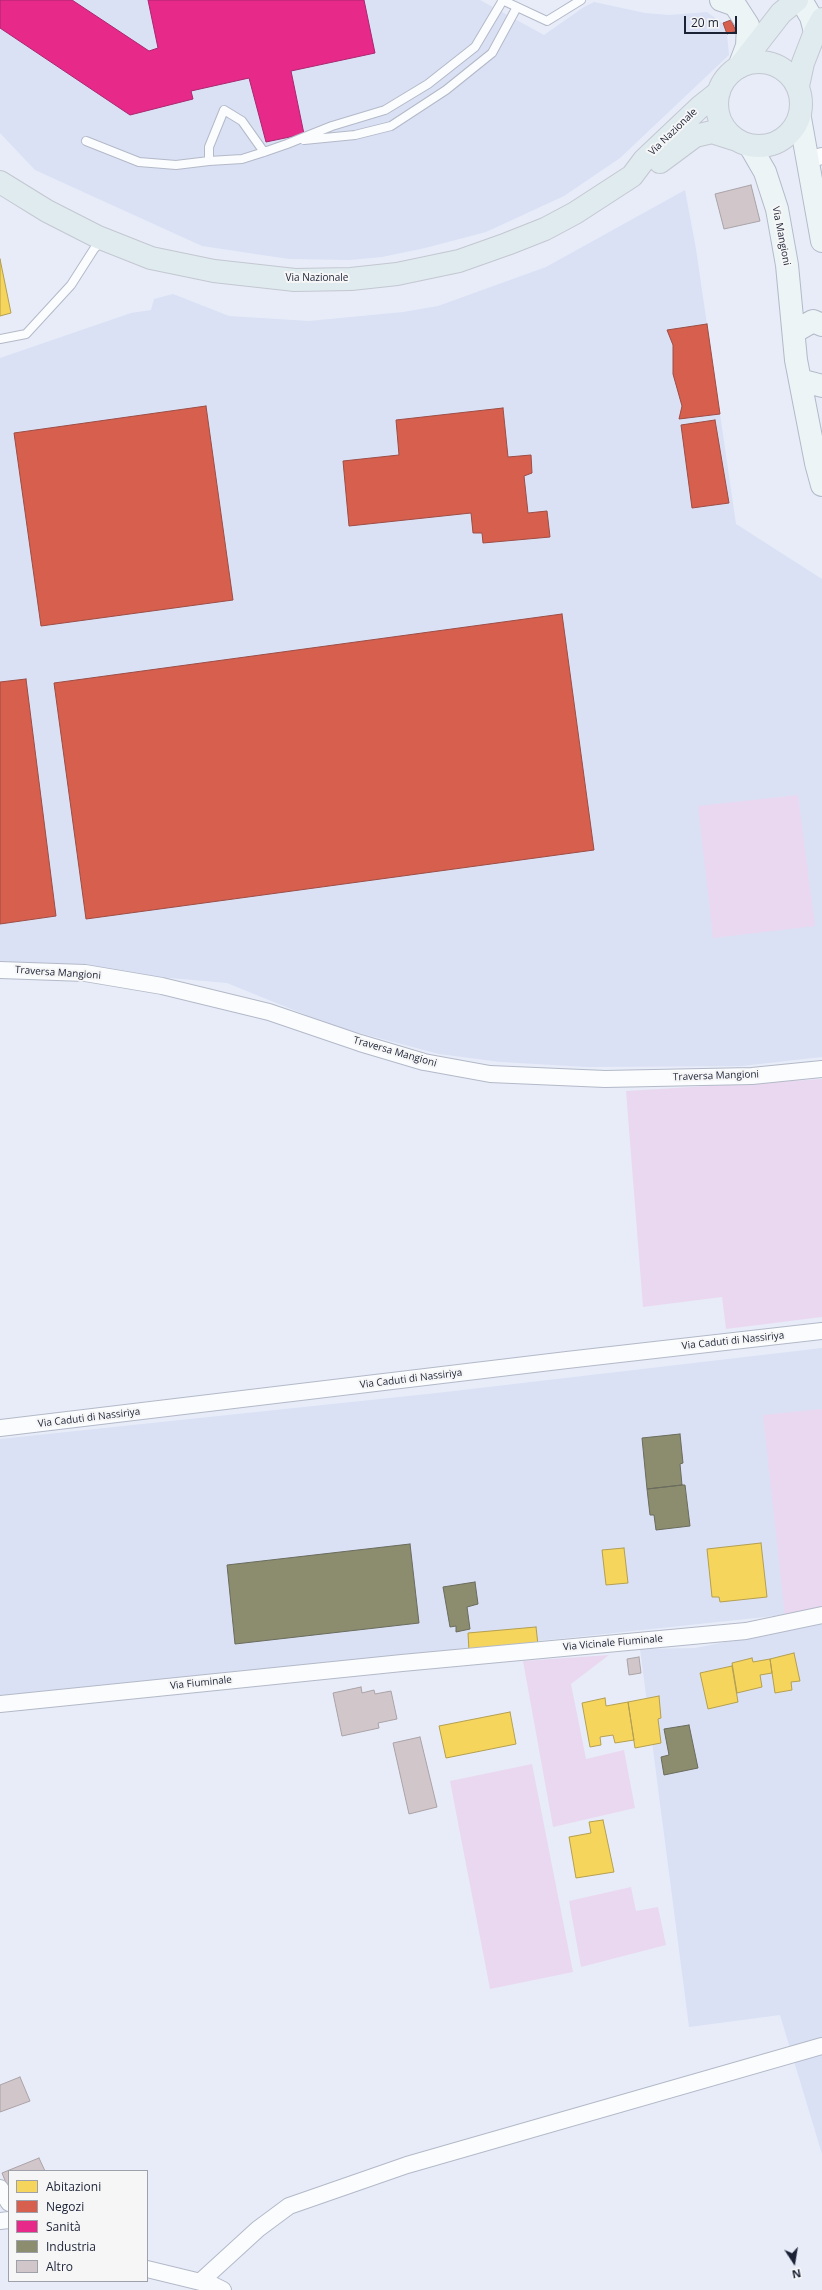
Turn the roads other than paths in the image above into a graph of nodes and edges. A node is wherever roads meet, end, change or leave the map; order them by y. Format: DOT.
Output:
graph roads {
  1 [pos="502,0"];
  2 [pos="581,0"];
  3 [pos="721,0"];
  4 [pos="797,0"];
  5 [pos="801,0"];
  6 [pos="517,7"];
  7 [pos="818,26"];
  8 [pos="738,67"];
  9 [pos="798,86"];
  10 [pos="719,92"];
  11 [pos="800,118"];
  12 [pos="296,140"];
  13 [pos="86,141"];
  14 [pos="743,143"];
  15 [pos="264,152"];
  16 [pos="814,158"];
  17 [pos="209,162"];
  18 [pos="632,176"];
  19 [pos="0,182"];
  20 [pos="103,240"];
  21 [pos="822,241"];
  22 [pos="822,325"];
  23 [pos="794,332"];
  24 [pos="0,340"];
  25 [pos="800,380"];
  26 [pos="822,386"];
  27 [pos="822,485"];
  28 [pos="0,970"];
  29 [pos="822,1069"];
  30 [pos="822,1331"];
  31 [pos="0,1428"];
  32 [pos="822,1614"];
  33 [pos="402,1662"];
  34 [pos="0,1704"];
  35 [pos="822,2046"];
  36 [pos="0,2188"];
  37 [pos="8,2201"];
  38 [pos="148,2269"];
  39 [pos="200,2282"];
  40 [pos="223,2290"];
  1 -- 6 [label="lane"];
  1 -- 12 [label="lane"];
  2 -- 6 [label="lane"];
  3 -- 8 [label="street"];
  4 -- 8 [label="main road, Via Nazionale"];
  5 -- 7 [label="street"];
  6 -- 12 [label="lane"];
  7 -- 9 [label="main road, Via Nazionale"];
  8 -- 9 [label="main road"];
  8 -- 10 [label="main road, Via Nazionale"];
  9 -- 11 [label="main road, Via Nazionale"];
  10 -- 14 [label="main road, Via Nazionale"];
  10 -- 18 [label="main road, Via Nazionale"];
  11 -- 14 [label="main road, Via Nazionale"];
  11 -- 16 [label="street"];
  12 -- 15 [label="lane"];
  13 -- 17 [label="lane"];
  14 -- 18 [label="main road, Via Nazionale"];
  14 -- 23 [label="street, Via Mangioni"];
  15 -- 17 [label="lane"];
  15 -- 17 [label="lane"];
  16 -- 21 [label="street"];
  18 -- 20 [label="main road, Via Nazionale"];
  19 -- 20 [label="main road, Via Nazionale"];
  20 -- 24 [label="lane"];
  22 -- 23 [label="street"];
  23 -- 25 [label="street, Via Mangioni"];
  25 -- 26 [label="street"];
  25 -- 27 [label="street, Via Mangioni"];
  28 -- 29 [label="street, Traversa Mangioni"];
  30 -- 31 [label="street, Via Caduti di Nassiriya"];
  32 -- 33 [label="street, Via Vicinale Fiuminale"];
  33 -- 34 [label="street, Via Fiuminale"];
  35 -- 39 [label="street"];
  36 -- 37 [label="street"];
  38 -- 39 [label="street"];
  39 -- 40 [label="street"];
}
